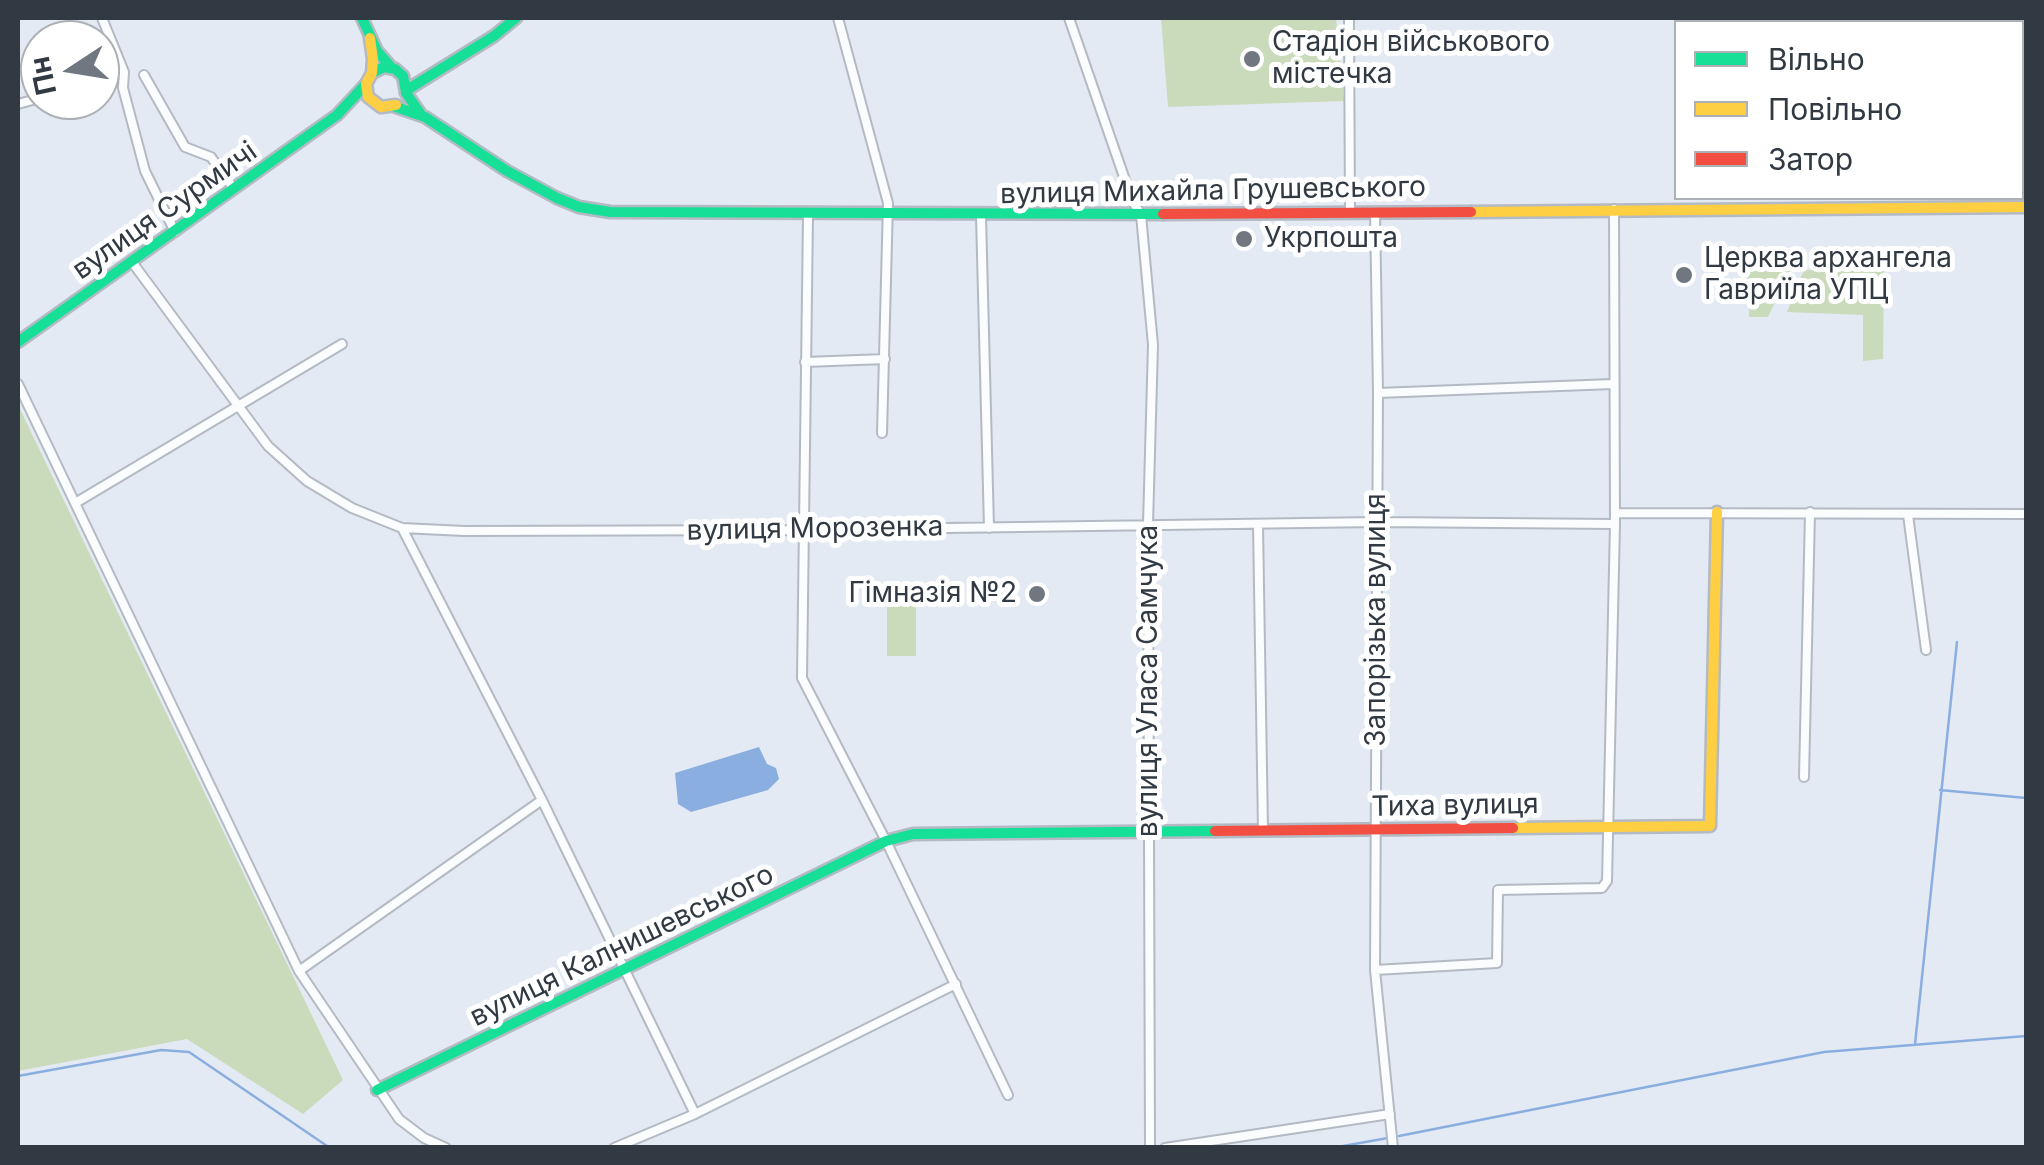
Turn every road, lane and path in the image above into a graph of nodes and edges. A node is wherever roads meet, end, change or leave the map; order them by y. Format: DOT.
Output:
graph roads {
  1 [pos="102,18"];
  2 [pos="516,18"];
  3 [pos="838,18"];
  4 [pos="1069,18"];
  5 [pos="1349,18"];
  6 [pos="364,22"];
  7 [pos="370,38"];
  8 [pos="395,70"];
  9 [pos="124,72"];
  10 [pos="120,73"];
  11 [pos="372,73"];
  12 [pos="429,74"];
  13 [pos="144,76"];
  14 [pos="366,84"];
  15 [pos="406,93"];
  16 [pos="377,106"];
  17 [pos="393,106"];
  18 [pos="337,115"];
  19 [pos="425,117"];
  20 [pos="235,190"];
  21 [pos="1784,203"];
  22 [pos="1858,203"];
  23 [pos="2026,206"];
  24 [pos="1614,209"];
  25 [pos="1350,212"];
  26 [pos="1375,212"];
  27 [pos="1141,214"];
  28 [pos="889,215"];
  29 [pos="808,216"];
  30 [pos="982,216"];
  31 [pos="175,232"];
  32 [pos="132,262"];
  33 [pos="18,342"];
  34 [pos="342,344"];
  35 [pos="884,359"];
  36 [pos="805,362"];
  37 [pos="18,384"];
  38 [pos="1614,384"];
  39 [pos="1378,393"];
  40 [pos="239,406"];
  41 [pos="882,433"];
  42 [pos="77,502"];
  43 [pos="1716,512"];
  44 [pos="1810,512"];
  45 [pos="1615,513"];
  46 [pos="2026,514"];
  47 [pos="1908,515"];
  48 [pos="1378,522"];
  49 [pos="1148,524"];
  50 [pos="1258,524"];
  51 [pos="1615,524"];
  52 [pos="402,528"];
  53 [pos="989,528"];
  54 [pos="804,530"];
  55 [pos="1926,650"];
  56 [pos="1804,777"];
  57 [pos="542,800"];
  58 [pos="1606,826"];
  59 [pos="1262,830"];
  60 [pos="1377,830"];
  61 [pos="1150,833"];
  62 [pos="886,841"];
  63 [pos="626,970"];
  64 [pos="1375,970"];
  65 [pos="299,971"];
  66 [pos="956,984"];
  67 [pos="377,1090"];
  68 [pos="1008,1095"];
  69 [pos="695,1114"];
  70 [pos="1390,1114"];
  71 [pos="446,1148"];
  72 [pos="614,1148"];
  73 [pos="1150,1148"];
  74 [pos="1166,1148"];
  75 [pos="1393,1148"];
  1 -- 9 [label="street"];
  2 -- 12 [label="main road"];
  3 -- 28 [label="street"];
  4 -- 27 [label="street, вулиця Уласа Самчука"];
  5 -- 25 [label="street"];
  6 -- 7 [label="main road"];
  7 -- 8 [label="main road"];
  7 -- 11 [label="main road"];
  8 -- 11 [label="main road"];
  8 -- 12 [label="main road"];
  8 -- 15 [label="main road"];
  9 -- 10 [label="street"];
  9 -- 31 [label="street"];
  11 -- 14 [label="main road"];
  12 -- 15 [label="main road"];
  13 -- 20 [label="street"];
  14 -- 16 [label="main road"];
  14 -- 18 [label="main road"];
  15 -- 17 [label="main road"];
  15 -- 19 [label="main road, вулиця Михайла Грушевського"];
  16 -- 17 [label="main road"];
  16 -- 18 [label="main road"];
  17 -- 19 [label="main road, вулиця Михайла Грушевського"];
  18 -- 20 [label="main road, вулиця Сурмичі"];
  19 -- 29 [label="main road, вулиця Михайла Грушевського"];
  20 -- 31 [label="main road, вулиця Сурмичі"];
  21 -- 22 [label="main road, вулиця Михайла Грушевського"];
  21 -- 24 [label="main road, вулиця Михайла Грушевського"];
  22 -- 23 [label="main road, вулиця Михайла Грушевського"];
  24 -- 26 [label="main road, вулиця Михайла Грушевського"];
  24 -- 38 [label="street"];
  25 -- 26 [label="main road, вулиця Михайла Грушевського"];
  25 -- 27 [label="main road, вулиця Михайла Грушевського"];
  26 -- 39 [label="street, Запорізька вулиця"];
  27 -- 30 [label="main road, вулиця Михайла Грушевського"];
  27 -- 49 [label="street, вулиця Уласа Самчука"];
  28 -- 29 [label="main road, вулиця Михайла Грушевського"];
  28 -- 30 [label="main road, вулиця Михайла Грушевського"];
  28 -- 35 [label="street"];
  29 -- 36 [label="street"];
  30 -- 53 [label="street"];
  31 -- 32 [label="main road, вулиця Сурмичі"];
  32 -- 33 [label="main road, вулиця Сурмичі"];
  32 -- 40 [label="street, вулиця Морозенка"];
  34 -- 40 [label="street"];
  35 -- 36 [label="street"];
  35 -- 41 [label="street"];
  36 -- 54 [label="street"];
  37 -- 42 [label="street"];
  38 -- 39 [label="street"];
  38 -- 45 [label="street"];
  39 -- 48 [label="street, Запорізька вулиця"];
  40 -- 42 [label="street"];
  40 -- 52 [label="street, вулиця Морозенка"];
  42 -- 65 [label="street"];
  43 -- 44 [label="street"];
  43 -- 45 [label="street"];
  43 -- 58 [label="main road, Тиха вулиця"];
  44 -- 47 [label="street"];
  44 -- 56 [label="street"];
  45 -- 51 [label="street"];
  46 -- 47 [label="street"];
  47 -- 55 [label="street"];
  48 -- 50 [label="street, вулиця Морозенка"];
  48 -- 51 [label="street, вулиця Морозенка"];
  48 -- 60 [label="street, Запорізька вулиця"];
  49 -- 50 [label="street, вулиця Морозенка"];
  49 -- 53 [label="street, вулиця Морозенка"];
  49 -- 61 [label="street, вулиця Уласа Самчука"];
  50 -- 59 [label="street"];
  51 -- 58 [label="street"];
  52 -- 54 [label="street, вулиця Морозенка"];
  52 -- 57 [label="street"];
  53 -- 54 [label="street, вулиця Морозенка"];
  54 -- 62 [label="street"];
  57 -- 63 [label="street"];
  57 -- 65 [label="street"];
  58 -- 60 [label="main road, Тиха вулиця"];
  58 -- 64 [label="street"];
  59 -- 60 [label="main road, Тиха вулиця"];
  59 -- 61 [label="main road, Тиха вулиця"];
  60 -- 64 [label="street, Запорізька вулиця"];
  61 -- 62 [label="main road, Тиха вулиця"];
  61 -- 73 [label="street, вулиця Уласа Самчука"];
  62 -- 63 [label="main road, вулиця Калнишевського"];
  62 -- 66 [label="street"];
  63 -- 67 [label="main road, вулиця Калнишевського"];
  63 -- 69 [label="street"];
  64 -- 70 [label="street, Запорізька вулиця"];
  65 -- 67 [label="street"];
  66 -- 68 [label="street"];
  66 -- 69 [label="street"];
  67 -- 71 [label="street"];
  69 -- 72 [label="street"];
  70 -- 74 [label="street"];
  70 -- 75 [label="street, Запорізька вулиця"];
}
